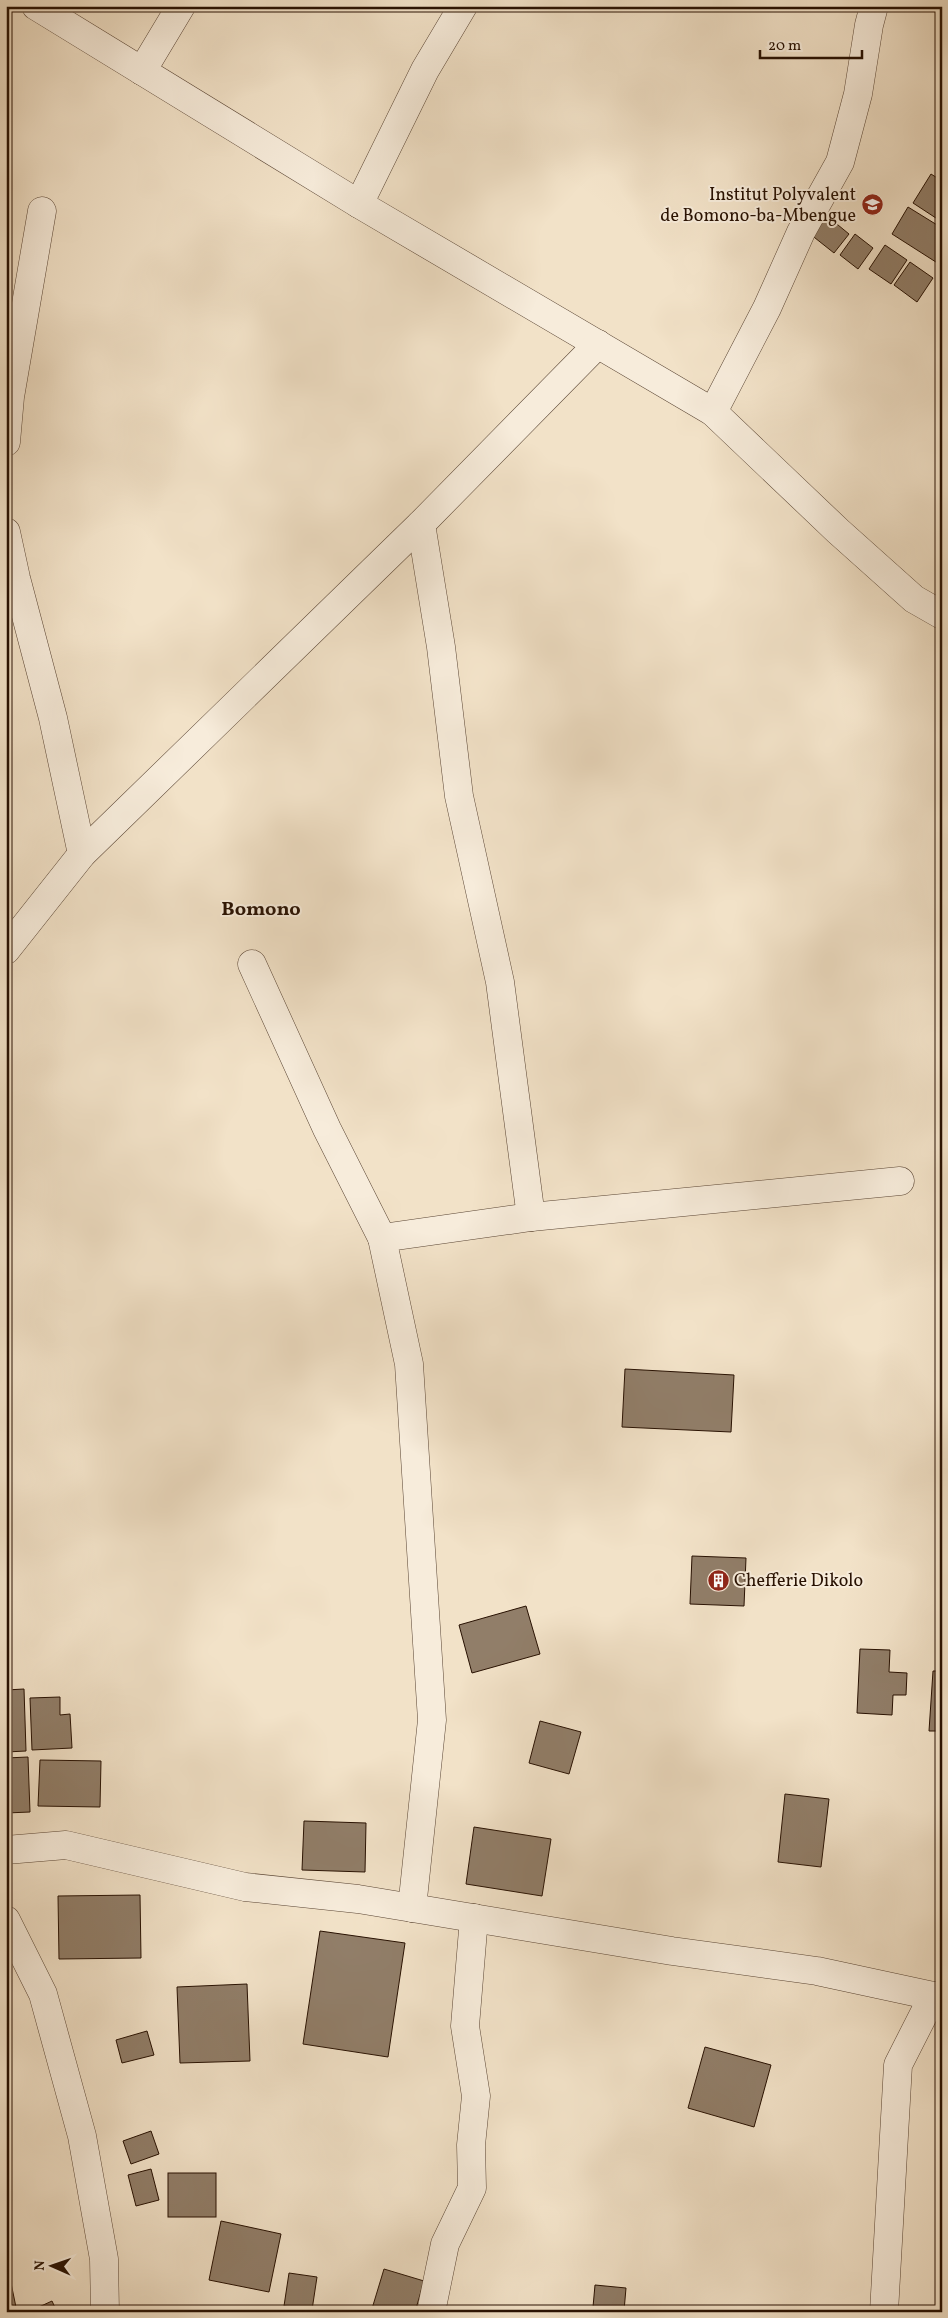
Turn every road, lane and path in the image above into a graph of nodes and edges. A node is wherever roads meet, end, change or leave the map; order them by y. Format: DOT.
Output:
graph roads {
  1 [pos="36,6"];
  2 [pos="181,6"];
  3 [pos="463,6"];
  4 [pos="874,6"];
  5 [pos="142,71"];
  6 [pos="359,204"];
  7 [pos="42,211"];
  8 [pos="598,344"];
  9 [pos="713,412"];
  10 [pos="6,442"];
  11 [pos="421,524"];
  12 [pos="6,532"];
  13 [pos="942,615"];
  14 [pos="82,854"];
  15 [pos="6,950"];
  16 [pos="252,964"];
  17 [pos="900,1181"];
  18 [pos="531,1217"];
  19 [pos="382,1238"];
  20 [pos="6,1850"];
  21 [pos="412,1908"];
  22 [pos="474,1918"];
  23 [pos="6,1920"];
  24 [pos="937,1996"];
  25 [pos="105,2312"];
  26 [pos="431,2312"];
  27 [pos="884,2312"];
  1 -- 5 [label="street"];
  2 -- 5 [label="street"];
  3 -- 6 [label="street"];
  4 -- 9 [label="street"];
  5 -- 6 [label="street"];
  6 -- 8 [label="street"];
  7 -- 10 [label="street"];
  8 -- 9 [label="street"];
  8 -- 11 [label="street"];
  9 -- 13 [label="street"];
  11 -- 14 [label="street"];
  11 -- 18 [label="street"];
  12 -- 14 [label="street"];
  14 -- 15 [label="street"];
  16 -- 19 [label="street"];
  17 -- 18 [label="street"];
  18 -- 19 [label="street"];
  19 -- 21 [label="street"];
  20 -- 21 [label="street"];
  21 -- 22 [label="street"];
  22 -- 24 [label="street"];
  22 -- 26 [label="street"];
  23 -- 25 [label="street"];
  24 -- 27 [label="street"];
}
